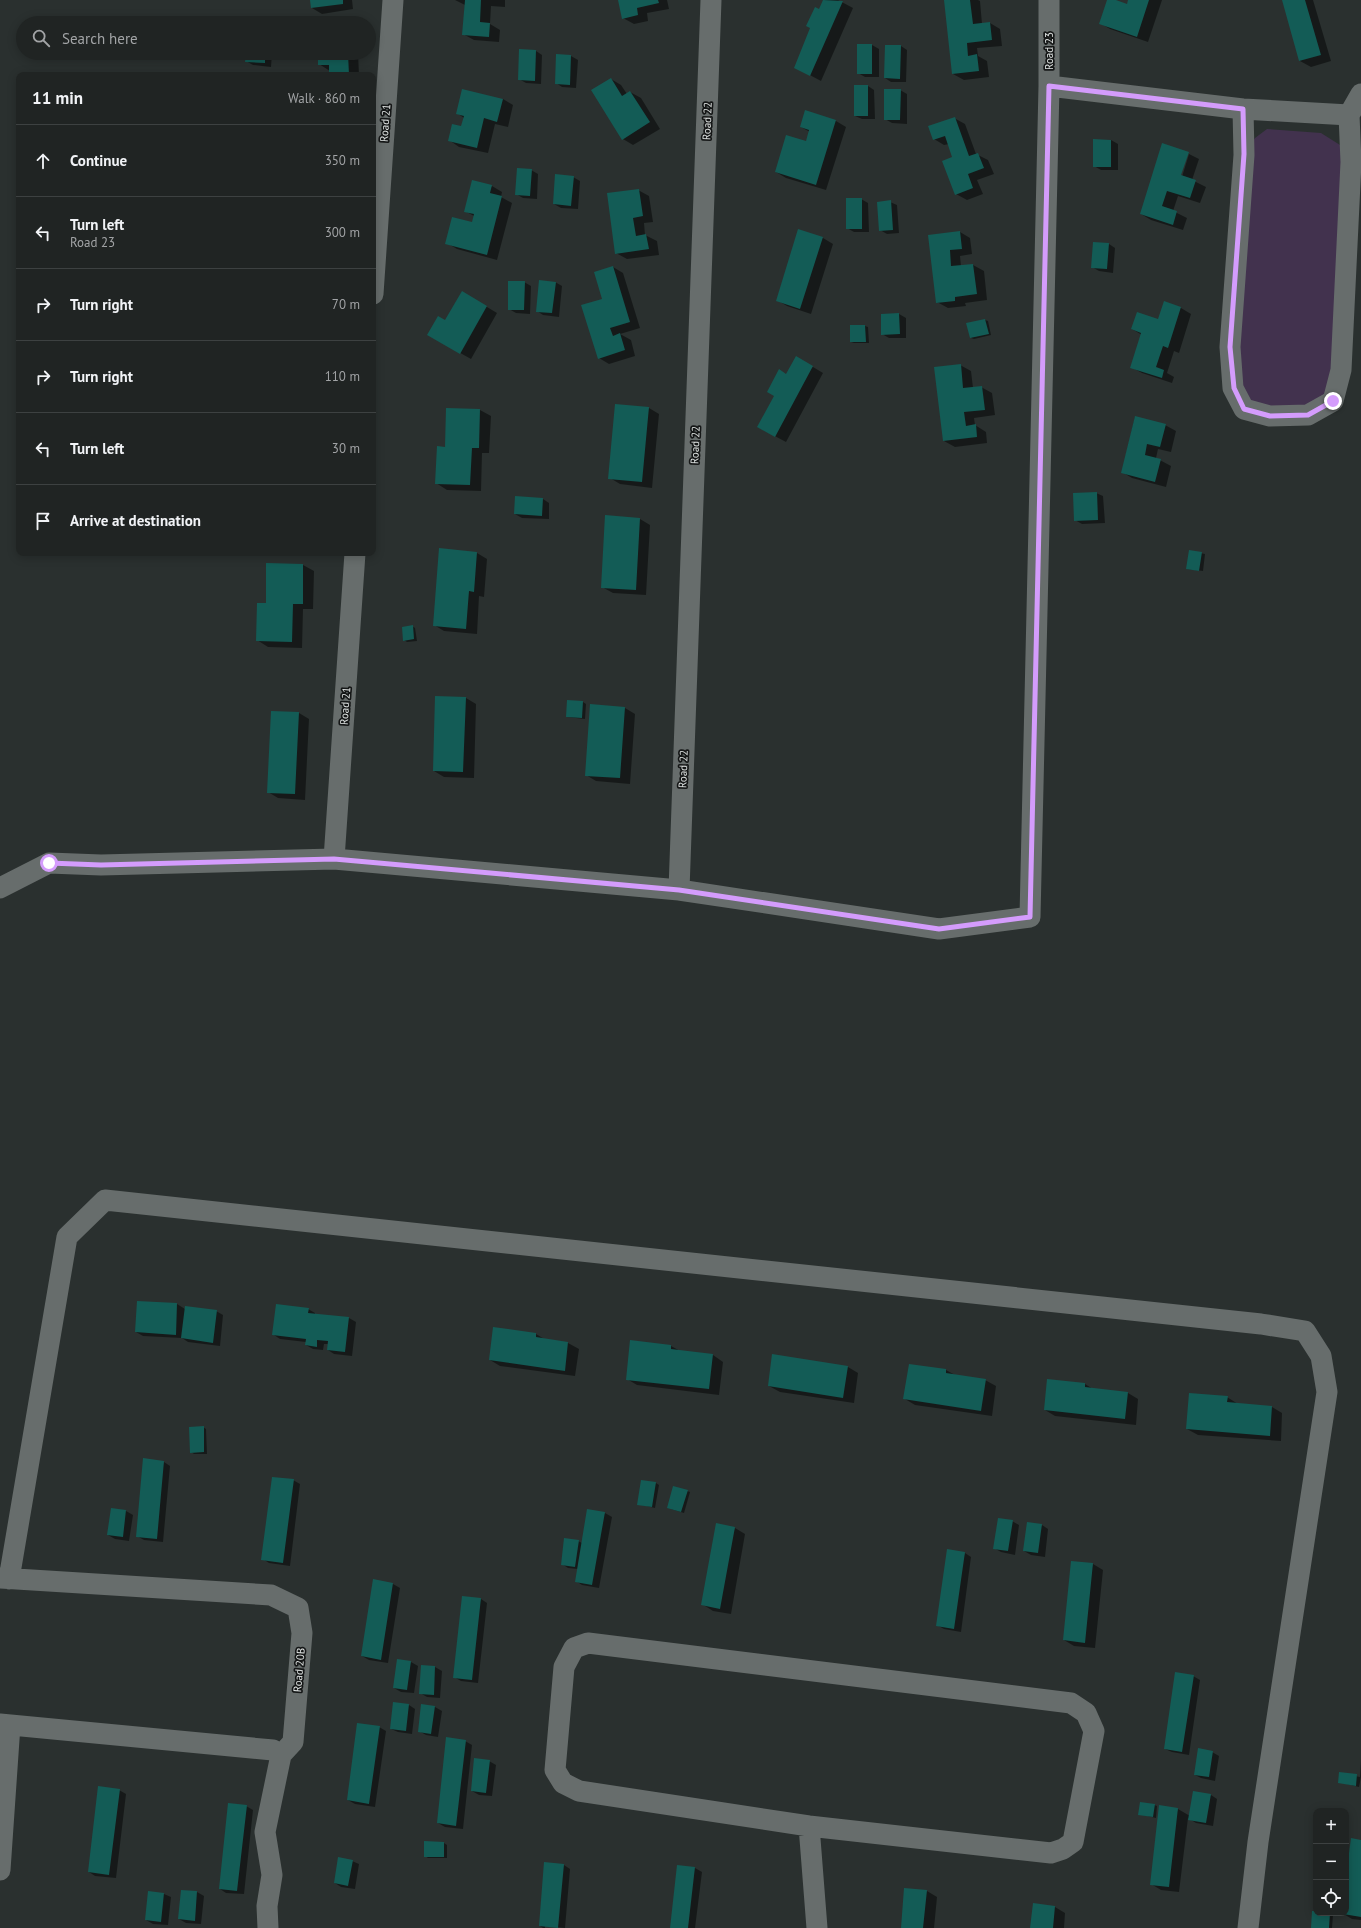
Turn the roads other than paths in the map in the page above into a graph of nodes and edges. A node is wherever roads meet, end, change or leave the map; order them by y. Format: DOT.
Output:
graph roads {
  1 [pos="393,0"];
  2 [pos="711,0"];
  3 [pos="1048,0"];
  4 [pos="1049,86"];
  5 [pos="1361,94"];
  6 [pos="1243,109"];
  7 [pos="1349,115"];
  8 [pos="376,250"];
  9 [pos="355,556"];
  10 [pos="334,859"];
  11 [pos="0,888"];
  12 [pos="679,890"];
  13 [pos="5,1579"];
  14 [pos="5,1725"];
  15 [pos="281,1755"];
  16 [pos="809,1826"];
  17 [pos="0,1870"];
  18 [pos="268,1928"];
  19 [pos="817,1928"];
  20 [pos="1248,1928"];
  1 -- 8 [label="street, Road 21"];
  2 -- 12 [label="street, Road 22"];
  3 -- 4 [label="street, Road 23"];
  4 -- 6 [label="street"];
  4 -- 12 [label="street, Road 23"];
  5 -- 7 [label="street"];
  6 -- 7 [label="street"];
  6 -- 7 [label="street"];
  9 -- 10 [label="street, Road 21"];
  10 -- 11 [label="street"];
  10 -- 12 [label="street"];
  13 -- 15 [label="street, Road 20B"];
  13 -- 20 [label="street"];
  14 -- 15 [label="street"];
  14 -- 17 [label="street"];
  15 -- 18 [label="street"];
  16 -- 16 [label="street"];
  16 -- 19 [label="street"];
}
